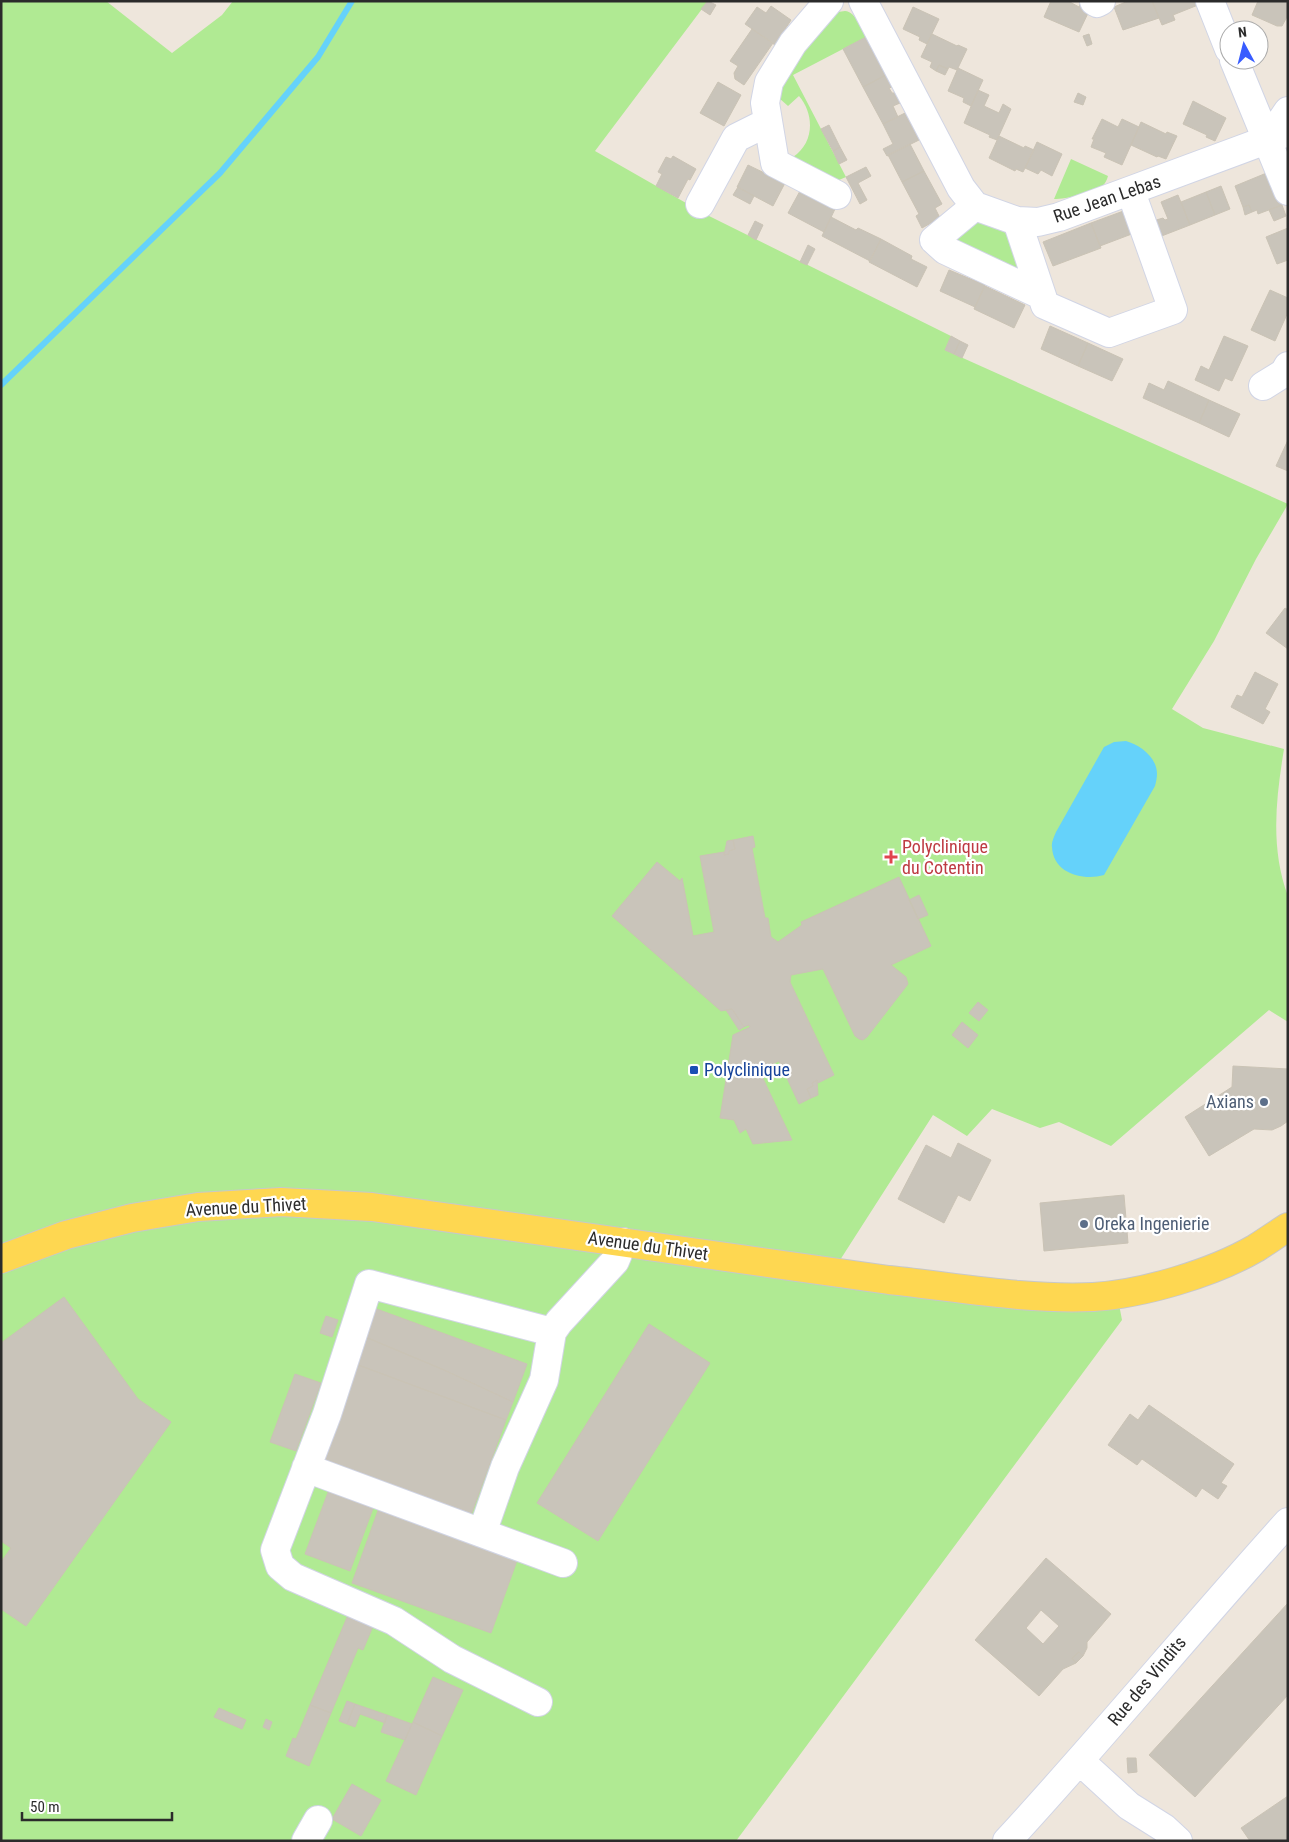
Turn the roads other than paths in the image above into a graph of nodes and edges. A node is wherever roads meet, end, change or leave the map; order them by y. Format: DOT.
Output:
graph roads {
  1 [pos="829,1"];
  2 [pos="863,1"];
  3 [pos="1094,1"];
  4 [pos="1101,1"];
  5 [pos="1210,1"];
  6 [pos="1219,24"];
  7 [pos="1240,70"];
  8 [pos="1288,111"];
  9 [pos="768,122"];
  10 [pos="1278,136"];
  11 [pos="1288,191"];
  12 [pos="1131,192"];
  13 [pos="837,195"];
  14 [pos="700,204"];
  15 [pos="975,206"];
  16 [pos="1017,221"];
  17 [pos="1041,295"];
  18 [pos="1288,366"];
  19 [pos="1263,386"];
  20 [pos="1288,1227"];
  21 [pos="623,1242"];
  22 [pos="1,1259"];
  23 [pos="552,1332"];
  24 [pos="306,1468"];
  25 [pos="1288,1522"];
  26 [pos="482,1533"];
  27 [pos="563,1563"];
  28 [pos="538,1702"];
  29 [pos="1080,1761"];
  30 [pos="1007,1841"];
  31 [pos="1178,1841"];
  1 -- 9 [label="street"];
  2 -- 15 [label="street"];
  3 -- 4 [label="street"];
  5 -- 6 [label="street"];
  7 -- 10 [label="street"];
  8 -- 10 [label="street"];
  9 -- 13 [label="street"];
  9 -- 14 [label="street"];
  10 -- 11 [label="street"];
  10 -- 12 [label="street, Rue Jean Lebas"];
  12 -- 16 [label="street, Rue Jean Lebas"];
  12 -- 17 [label="street"];
  15 -- 16 [label="street, Rue Jean Lebas"];
  15 -- 17 [label="street"];
  16 -- 17 [label="street"];
  18 -- 19 [label="street"];
  20 -- 21 [label="main road, Avenue du Thivet"];
  21 -- 22 [label="main road, Avenue du Thivet"];
  21 -- 23 [label="street"];
  23 -- 24 [label="street"];
  23 -- 26 [label="street"];
  24 -- 26 [label="street"];
  24 -- 28 [label="street"];
  25 -- 29 [label="street, Rue des Vindits"];
  26 -- 27 [label="street"];
  29 -- 30 [label="street, Rue des Vindits"];
  29 -- 31 [label="street"];
}
